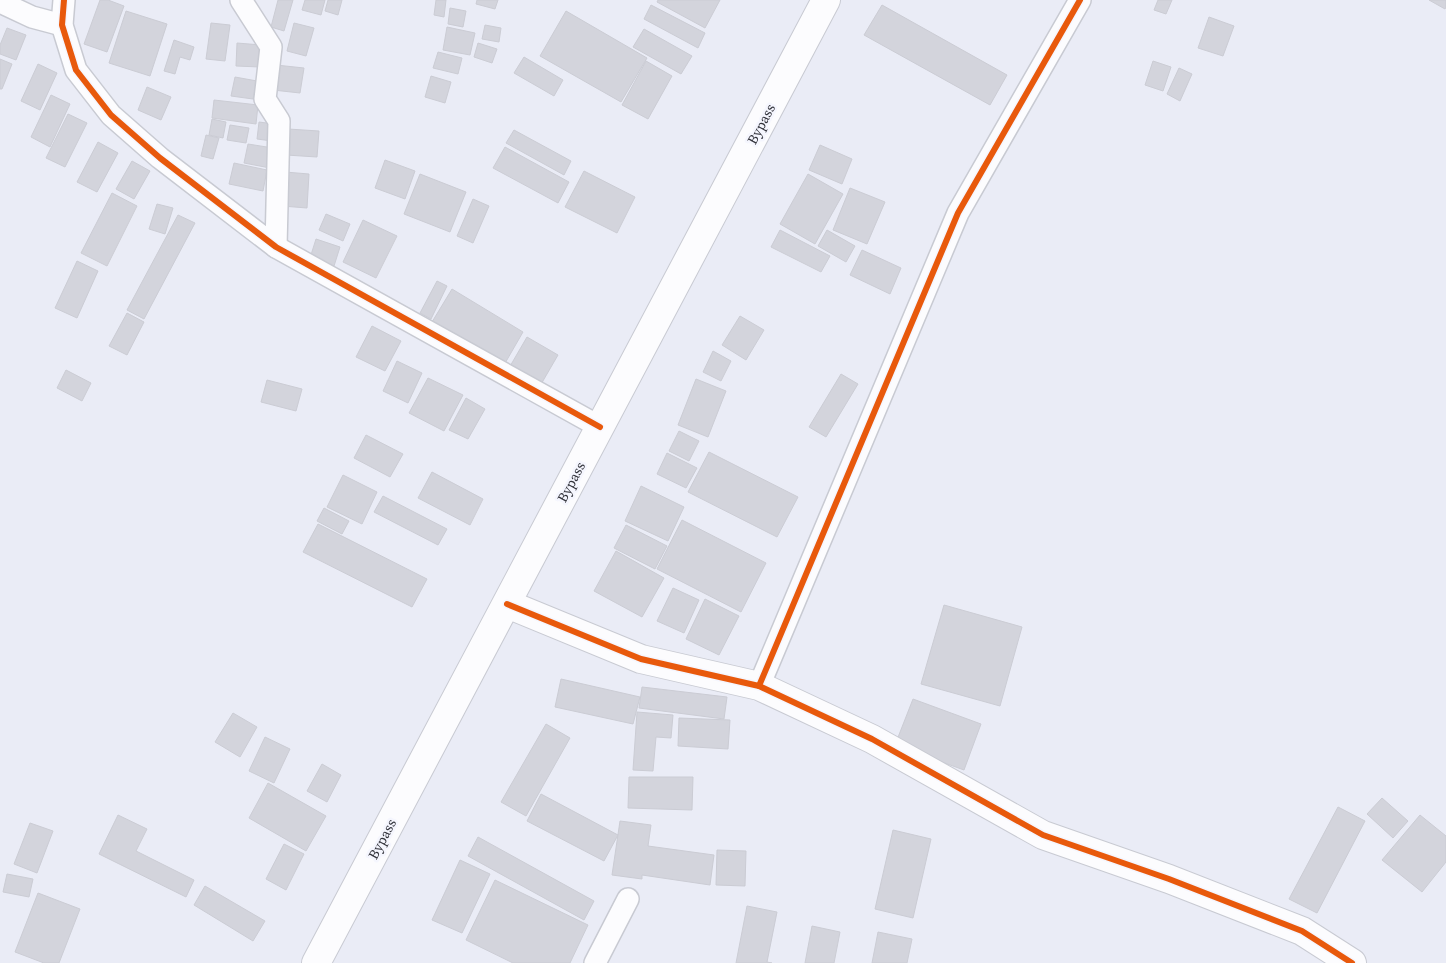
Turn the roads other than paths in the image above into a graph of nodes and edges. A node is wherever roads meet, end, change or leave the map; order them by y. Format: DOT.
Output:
graph roads {
  1 [pos="64,0"];
  2 [pos="240,0"];
  3 [pos="826,0"];
  4 [pos="1080,0"];
  5 [pos="0,2"];
  6 [pos="62,25"];
  7 [pos="276,248"];
  8 [pos="600,427"];
  9 [pos="507,604"];
  10 [pos="759,686"];
  11 [pos="628,899"];
  12 [pos="316,963"];
  13 [pos="595,963"];
  14 [pos="1352,963"];
  1 -- 6 [label="street"];
  2 -- 7 [label="street"];
  3 -- 8 [label="main road, Bypass"];
  4 -- 10 [label="street"];
  5 -- 6 [label="street"];
  6 -- 7 [label="street"];
  7 -- 8 [label="street"];
  8 -- 9 [label="main road, Bypass"];
  9 -- 10 [label="main road"];
  9 -- 12 [label="main road, Bypass"];
  10 -- 14 [label="main road"];
  11 -- 13 [label="street"];
}
